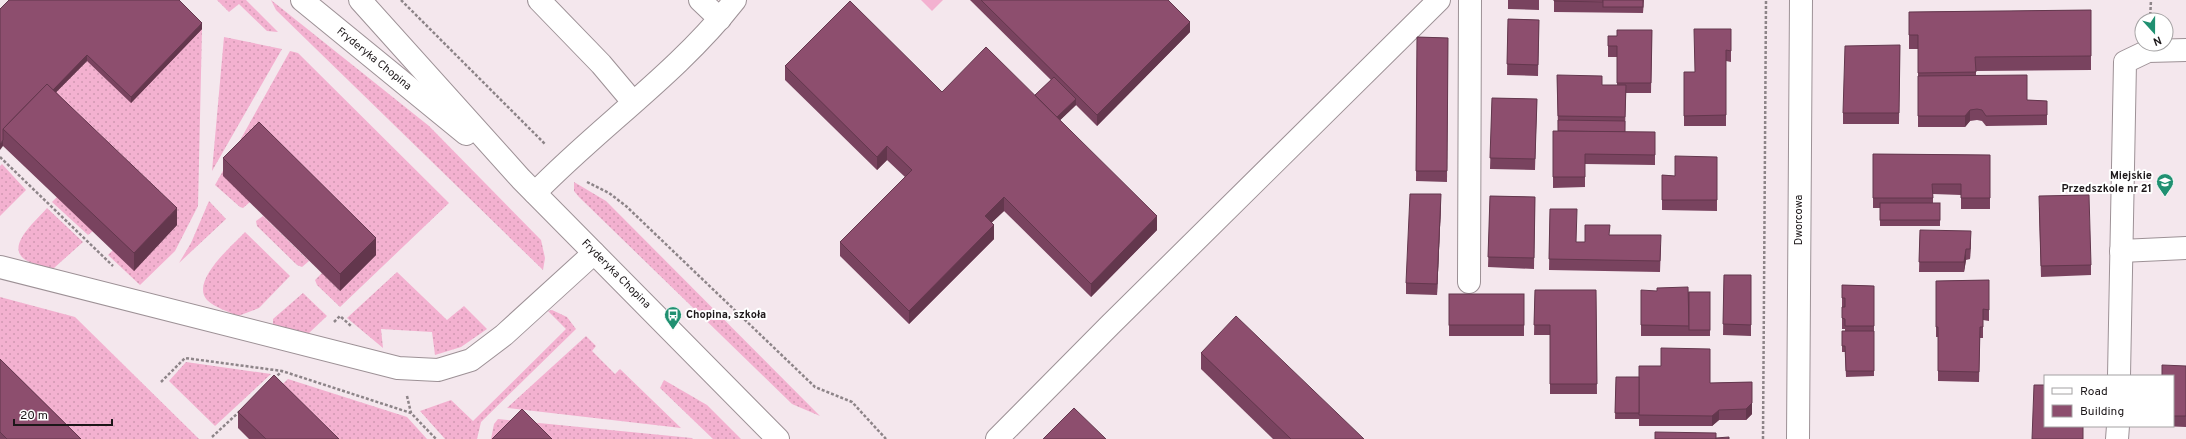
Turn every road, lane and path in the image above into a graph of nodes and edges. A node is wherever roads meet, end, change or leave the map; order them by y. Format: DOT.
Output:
graph roads {
  1 [pos="302,0"];
  2 [pos="360,0"];
  3 [pos="401,0"];
  4 [pos="539,0"];
  5 [pos="700,0"];
  6 [pos="735,0"];
  7 [pos="1439,0"];
  8 [pos="1470,0"];
  9 [pos="1766,0"];
  10 [pos="1801,0"];
  11 [pos="2151,0"];
  12 [pos="2150,12"];
  13 [pos="720,19"];
  14 [pos="2186,50"];
  15 [pos="633,102"];
  16 [pos="0,157"];
  17 [pos="563,164"];
  18 [pos="528,186"];
  19 [pos="2186,248"];
  20 [pos="2121,251"];
  21 [pos="594,253"];
  22 [pos="0,268"];
  23 [pos="116,270"];
  24 [pos="1469,282"];
  25 [pos="2118,375"];
  26 [pos="161,382"];
  27 [pos="2118,427"];
  28 [pos="436,439"];
  29 [pos="778,439"];
  30 [pos="886,439"];
  31 [pos="997,439"];
  32 [pos="1763,439"];
  33 [pos="1798,439"];
  34 [pos="2117,439"];
  1 -- 18 [label="street, Fryderyka Chopina"];
  2 -- 18 [label="street, Fryderyka Chopina"];
  3 -- 17 [label="path"];
  4 -- 15 [label="street"];
  5 -- 13 [label="street"];
  6 -- 13 [label="street"];
  7 -- 31 [label="street"];
  8 -- 24 [label="street"];
  9 -- 32 [label="path"];
  10 -- 33 [label="street, Dworcowa"];
  11 -- 12 [label="path"];
  13 -- 15 [label="street"];
  14 -- 20 [label="street"];
  15 -- 17 [label="street"];
  16 -- 23 [label="path"];
  17 -- 18 [label="street"];
  17 -- 30 [label="path"];
  18 -- 21 [label="street, Fryderyka Chopina"];
  19 -- 20 [label="street"];
  20 -- 25 [label="street"];
  21 -- 22 [label="street"];
  21 -- 29 [label="street, Fryderyka Chopina"];
  26 -- 28 [label="path"];
  27 -- 34 [label="street"];
}
